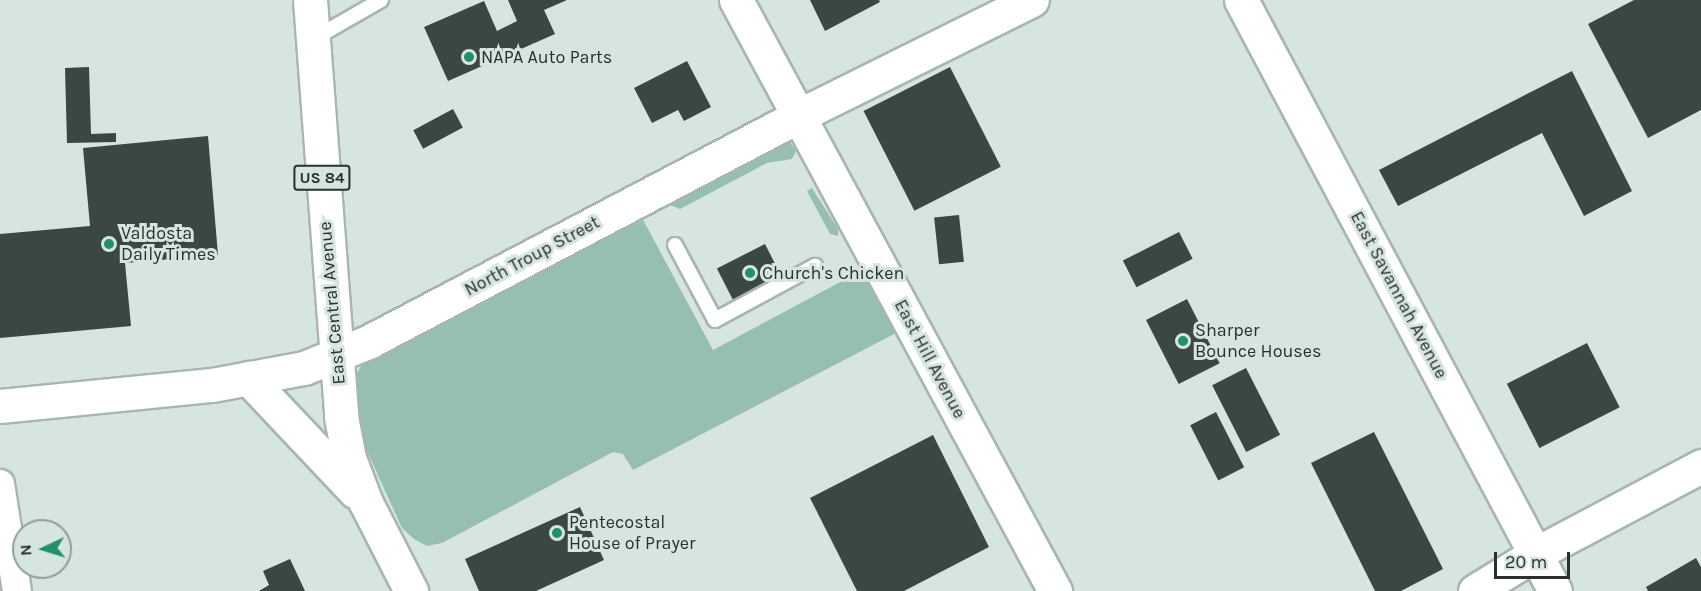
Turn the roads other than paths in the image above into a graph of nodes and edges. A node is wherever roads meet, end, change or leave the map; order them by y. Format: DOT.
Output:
graph roads {
  1 [pos="310,0"];
  2 [pos="381,0"];
  3 [pos="736,0"];
  4 [pos="1032,0"];
  5 [pos="1241,0"];
  6 [pos="313,39"];
  7 [pos="798,116"];
  8 [pos="675,245"];
  9 [pos="815,266"];
  10 [pos="336,356"];
  11 [pos="248,378"];
  12 [pos="0,406"];
  13 [pos="1701,466"];
  14 [pos="0,484"];
  15 [pos="366,503"];
  16 [pos="1537,553"];
  17 [pos="17,591"];
  18 [pos="411,591"];
  19 [pos="1055,591"];
  20 [pos="1475,591"];
  21 [pos="1556,591"];
  1 -- 6 [label="main road, East Central Avenue / US 84"];
  2 -- 6 [label="lane"];
  3 -- 7 [label="main road, East Hill Avenue"];
  4 -- 7 [label="main road, North Troup Street"];
  5 -- 16 [label="main road, East Savannah Avenue"];
  6 -- 10 [label="main road, East Central Avenue / US 84"];
  7 -- 10 [label="main road, North Troup Street"];
  7 -- 19 [label="main road, East Hill Avenue"];
  8 -- 9 [label="lane"];
  10 -- 11 [label="main road, North Troup Street"];
  10 -- 15 [label="main road, East Central Avenue / US 84"];
  11 -- 12 [label="main road, North Troup Street"];
  11 -- 15 [label="main road"];
  13 -- 16 [label="main road"];
  14 -- 17 [label="street"];
  15 -- 18 [label="main road, East Central Avenue / US 84"];
  16 -- 20 [label="main road"];
  16 -- 21 [label="main road, East Savannah Avenue"];
}
